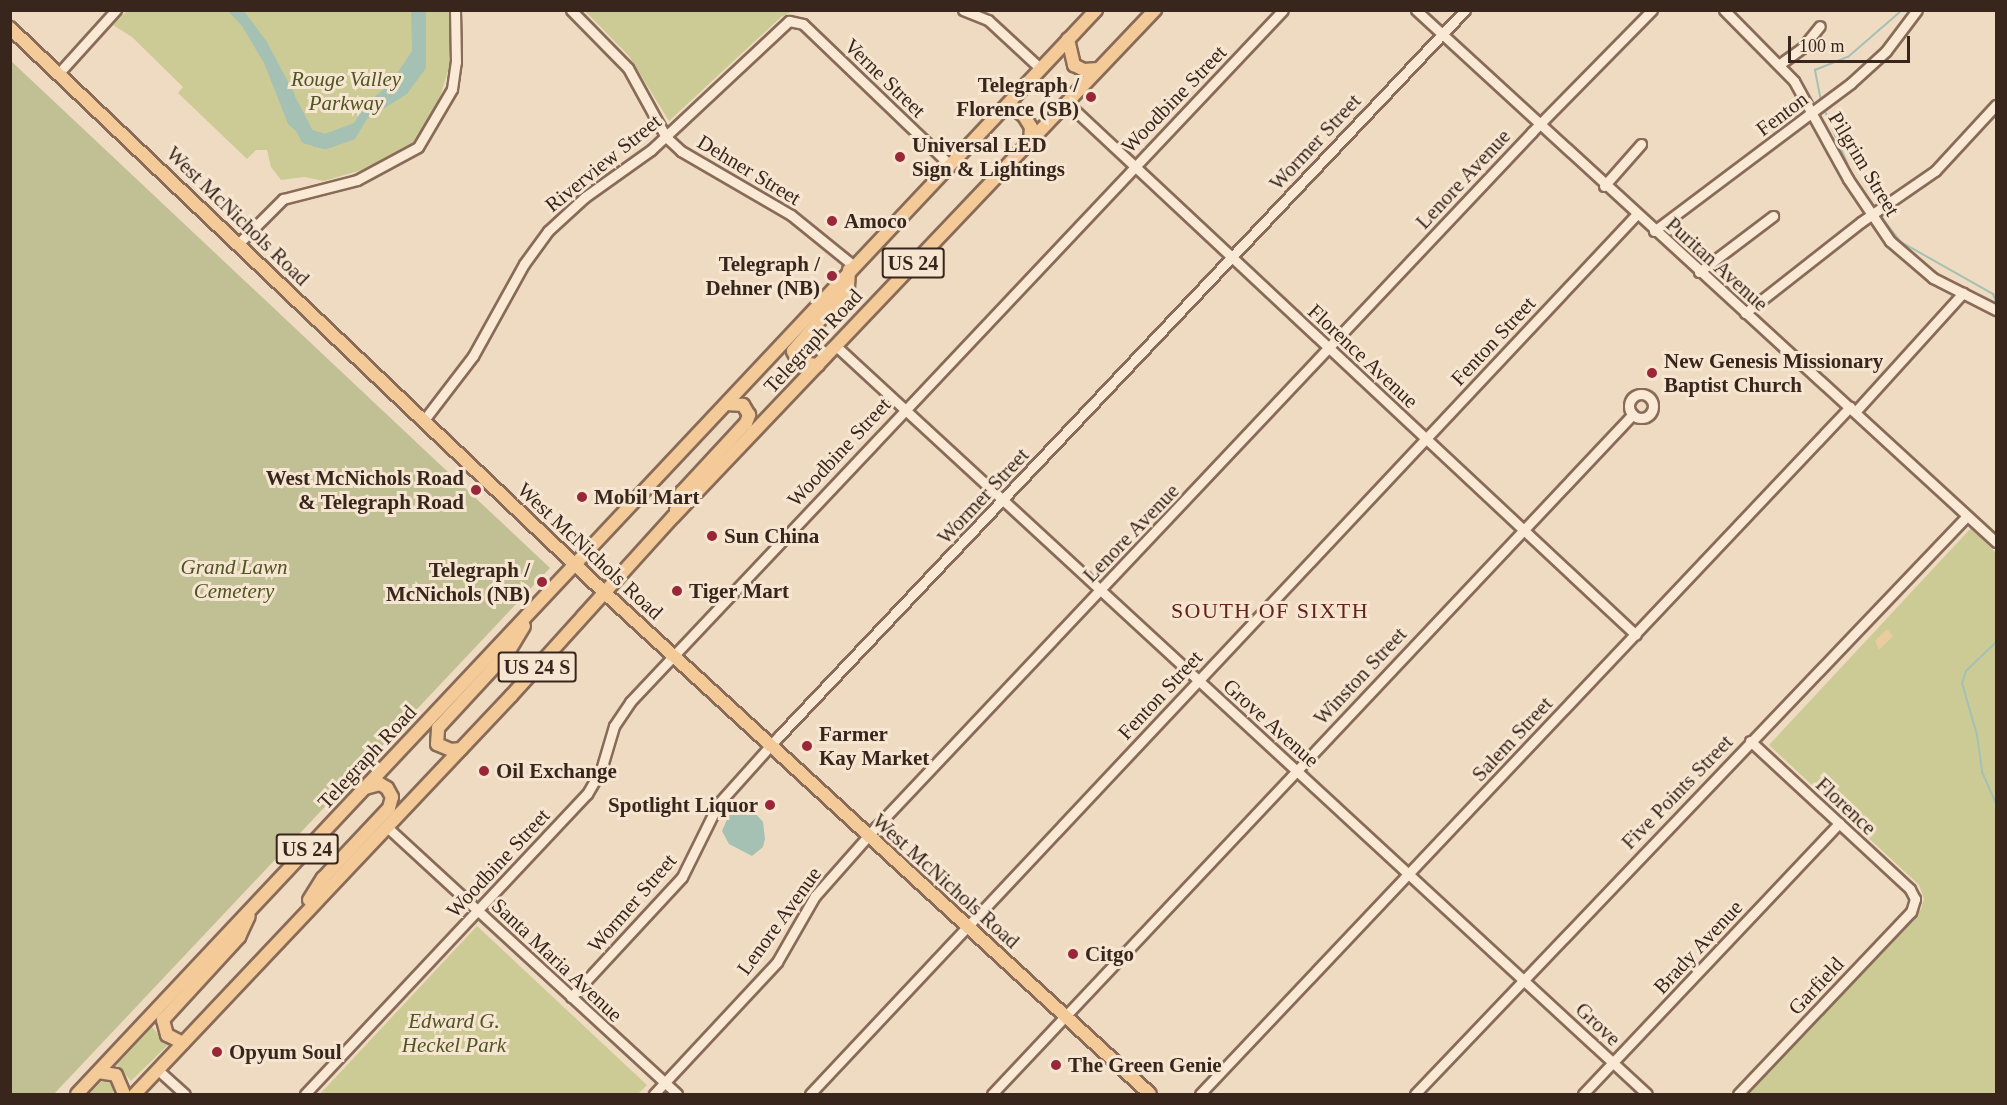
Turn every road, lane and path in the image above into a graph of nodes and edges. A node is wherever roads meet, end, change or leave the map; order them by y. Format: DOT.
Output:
graph roads {
  1 [pos="116,10"];
  2 [pos="455,10"];
  3 [pos="572,10"];
  4 [pos="963,10"];
  5 [pos="1096,10"];
  6 [pos="1155,10"];
  7 [pos="1283,10"];
  8 [pos="1416,10"];
  9 [pos="1465,10"];
  10 [pos="1652,10"];
  11 [pos="1724,10"];
  12 [pos="1917,10"];
  13 [pos="794,19"];
  14 [pos="1820,26"];
  15 [pos="10,28"];
  16 [pos="1442,34"];
  17 [pos="1068,39"];
  18 [pos="1780,64"];
  19 [pos="1041,69"];
  20 [pos="1098,69"];
  21 [pos="59,74"];
  22 [pos="1066,102"];
  23 [pos="1996,105"];
  24 [pos="1003,109"];
  25 [pos="1813,113"];
  26 [pos="1539,125"];
  27 [pos="666,137"];
  28 [pos="1030,140"];
  29 [pos="1641,144"];
  30 [pos="950,165"];
  31 [pos="1134,166"];
  32 [pos="1604,186"];
  33 [pos="1636,215"];
  34 [pos="1871,215"];
  35 [pos="1773,216"];
  36 [pos="1654,231"];
  37 [pos="238,244"];
  38 [pos="1230,256"];
  39 [pos="852,268"];
  40 [pos="1699,272"];
  41 [pos="1963,293"];
  42 [pos="1996,310"];
  43 [pos="1745,313"];
  44 [pos="836,346"];
  45 [pos="1330,350"];
  46 [pos="818,365"];
  47 [pos="726,404"];
  48 [pos="903,409"];
  49 [pos="1852,410"];
  50 [pos="1633,414"];
  51 [pos="424,420"];
  52 [pos="1425,439"];
  53 [pos="1003,501"];
  54 [pos="1967,516"];
  55 [pos="673,517"];
  56 [pos="1522,530"];
  57 [pos="1996,542"];
  58 [pos="574,563"];
  59 [pos="1100,591"];
  60 [pos="605,593"];
  61 [pos="537,604"];
  62 [pos="1636,635"];
  63 [pos="674,657"];
  64 [pos="1198,681"];
  65 [pos="1750,741"];
  66 [pos="464,745"];
  67 [pos="770,745"];
  68 [pos="1295,770"];
  69 [pos="365,788"];
  70 [pos="1839,823"];
  71 [pos="387,827"];
  72 [pos="869,836"];
  73 [pos="1409,874"];
  74 [pos="1915,899"];
  75 [pos="253,907"];
  76 [pos="478,911"];
  77 [pos="292,926"];
  78 [pos="966,926"];
  79 [pos="1523,980"];
  80 [pos="571,997"];
  81 [pos="1065,1016"];
  82 [pos="183,1043"];
  83 [pos="1613,1063"];
  84 [pos="158,1070"];
  85 [pos="98,1072"];
  86 [pos="664,1083"];
  87 [pos="77,1095"];
  88 [pos="124,1095"];
  89 [pos="135,1095"];
  90 [pos="185,1095"];
  91 [pos="305,1095"];
  92 [pos="654,1095"];
  93 [pos="677,1095"];
  94 [pos="810,1095"];
  95 [pos="992,1095"];
  96 [pos="1150,1095"];
  97 [pos="1200,1095"];
  98 [pos="1415,1095"];
  99 [pos="1583,1095"];
  100 [pos="1647,1095"];
  101 [pos="1738,1095"];
  1 -- 21 [label="street"];
  2 -- 37 [label="street"];
  3 -- 27 [label="street, Dehner Street"];
  4 -- 19 [label="street"];
  5 -- 17 [label="main road, Telegraph Road / US 24"];
  6 -- 20 [label="main road, Telegraph Road / US 24"];
  7 -- 31 [label="street, Woodbine Street"];
  8 -- 16 [label="street, Puritan Avenue"];
  9 -- 16 [label="street, Wormer Street"];
  10 -- 26 [label="street, Lenore Avenue"];
  11 -- 18 [label="street, Pilgrim Street"];
  12 -- 25 [label="street, Fenton"];
  13 -- 27 [label="street, Riverview Street"];
  13 -- 30 [label="street, Verne Street"];
  14 -- 18 [label="street"];
  15 -- 21 [label="main road, West McNichols Road"];
  16 -- 26 [label="street, Puritan Avenue"];
  16 -- 38 [label="street, Wormer Street"];
  17 -- 19 [label="main road, Telegraph Road / US 24"];
  17 -- 20 [label="main road"];
  18 -- 25 [label="street, Pilgrim Street"];
  19 -- 24 [label="main road, Telegraph Road / US 24"];
  20 -- 22 [label="main road, Telegraph Road / US 24"];
  21 -- 37 [label="main road, West McNichols Road"];
  22 -- 28 [label="main road, Telegraph Road / US 24"];
  22 -- 31 [label="street, Florence Avenue"];
  23 -- 34 [label="street"];
  24 -- 28 [label="main road"];
  24 -- 30 [label="main road, Telegraph Road / US 24"];
  25 -- 34 [label="street, Pilgrim Street"];
  25 -- 36 [label="street, Fenton"];
  26 -- 32 [label="street, Puritan Avenue"];
  26 -- 45 [label="street, Lenore Avenue"];
  27 -- 39 [label="street, Dehner Street"];
  27 -- 51 [label="street, Riverview Street"];
  28 -- 44 [label="main road, Telegraph Road / US 24"];
  29 -- 32 [label="street"];
  30 -- 39 [label="main road, Telegraph Road / US 24"];
  31 -- 38 [label="street, Florence Avenue"];
  31 -- 48 [label="street, Woodbine Street"];
  32 -- 33 [label="street, Puritan Avenue"];
  33 -- 36 [label="street, Puritan Avenue"];
  33 -- 52 [label="street, Fenton Street"];
  34 -- 41 [label="street, Pilgrim Street"];
  34 -- 43 [label="street"];
  35 -- 40 [label="street"];
  36 -- 40 [label="street, Puritan Avenue"];
  37 -- 51 [label="main road, West McNichols Road"];
  38 -- 45 [label="street, Florence Avenue"];
  38 -- 53 [label="street, Wormer Street"];
  39 -- 46 [label="main road"];
  39 -- 47 [label="main road, Telegraph Road / US 24"];
  40 -- 43 [label="street, Puritan Avenue"];
  41 -- 42 [label="street, Pilgrim Street"];
  41 -- 49 [label="street, Salem Street"];
  43 -- 49 [label="street, Puritan Avenue"];
  44 -- 46 [label="main road, Telegraph Road / US 24"];
  44 -- 48 [label="street, Grove Avenue"];
  45 -- 52 [label="street, Florence Avenue"];
  45 -- 59 [label="street, Lenore Avenue"];
  46 -- 55 [label="main road, Telegraph Road / US 24"];
  47 -- 55 [label="main road, Telegraph Road"];
  47 -- 58 [label="main road, Telegraph Road"];
  48 -- 53 [label="street, Grove Avenue"];
  48 -- 63 [label="street, Woodbine Street"];
  49 -- 54 [label="street, Puritan Avenue"];
  49 -- 62 [label="street, Salem Street"];
  50 -- 56 [label="street, Winston Street"];
  51 -- 58 [label="main road, West McNichols Road"];
  52 -- 56 [label="street, Florence Avenue"];
  52 -- 64 [label="street, Fenton Street"];
  53 -- 59 [label="street, Grove Avenue"];
  53 -- 67 [label="street, Wormer Street"];
  54 -- 57 [label="street, Puritan Avenue"];
  54 -- 65 [label="street, Five Points Street"];
  55 -- 60 [label="main road, Telegraph Road / US 24 S"];
  56 -- 62 [label="street, Florence Avenue"];
  56 -- 68 [label="street, Winston Street"];
  58 -- 60 [label="main road, West McNichols Road"];
  58 -- 61 [label="main road, Telegraph Road"];
  59 -- 64 [label="street, Grove Avenue"];
  59 -- 72 [label="street, Lenore Avenue"];
  60 -- 63 [label="main road, West McNichols Road"];
  60 -- 66 [label="main road, Telegraph Road / US 24 S"];
  61 -- 66 [label="main road, Telegraph Road"];
  61 -- 69 [label="main road, Telegraph Road / US 24"];
  62 -- 73 [label="street, Salem Street"];
  63 -- 67 [label="main road, West McNichols Road"];
  63 -- 76 [label="street, Woodbine Street"];
  64 -- 68 [label="street, Grove Avenue"];
  64 -- 78 [label="street, Fenton Street"];
  65 -- 70 [label="street, Florence"];
  65 -- 79 [label="street, Five Points Street"];
  66 -- 71 [label="main road, Telegraph Road / US 24"];
  67 -- 72 [label="main road, West McNichols Road"];
  67 -- 80 [label="street, Wormer Street"];
  68 -- 73 [label="street, Grove Avenue"];
  68 -- 81 [label="street, Winston Street"];
  69 -- 75 [label="main road, Telegraph Road / US 24"];
  69 -- 77 [label="main road"];
  70 -- 74 [label="street, Florence"];
  70 -- 83 [label="street, Brady Avenue"];
  71 -- 76 [label="street, Santa Maria Avenue"];
  71 -- 77 [label="main road, Telegraph Road / US 24"];
  72 -- 78 [label="main road, West McNichols Road"];
  72 -- 86 [label="street, Lenore Avenue"];
  73 -- 79 [label="street, Grove Avenue"];
  73 -- 97 [label="street, Salem Street"];
  74 -- 101 [label="street, Garfield"];
  75 -- 82 [label="main road"];
  75 -- 85 [label="main road, Telegraph Road / US 24"];
  76 -- 80 [label="street, Santa Maria Avenue"];
  76 -- 91 [label="street, Woodbine Street"];
  77 -- 82 [label="main road, Telegraph Road / US 24"];
  78 -- 81 [label="main road, West McNichols Road"];
  78 -- 94 [label="street, Fenton Street"];
  79 -- 83 [label="street, Grove"];
  79 -- 98 [label="street, Five Points Street"];
  80 -- 86 [label="street, Santa Maria Avenue"];
  81 -- 95 [label="street, Winston Street"];
  81 -- 96 [label="main road, West McNichols Road"];
  82 -- 84 [label="main road, Telegraph Road / US 24"];
  83 -- 99 [label="street, Brady Avenue"];
  83 -- 100 [label="street, Grove"];
  84 -- 89 [label="main road, Telegraph Road / US 24"];
  84 -- 90 [label="street"];
  85 -- 87 [label="main road, Telegraph Road / US 24"];
  85 -- 88 [label="main road"];
  86 -- 92 [label="street, Lenore Avenue"];
  86 -- 93 [label="street, Santa Maria Avenue"];
}
